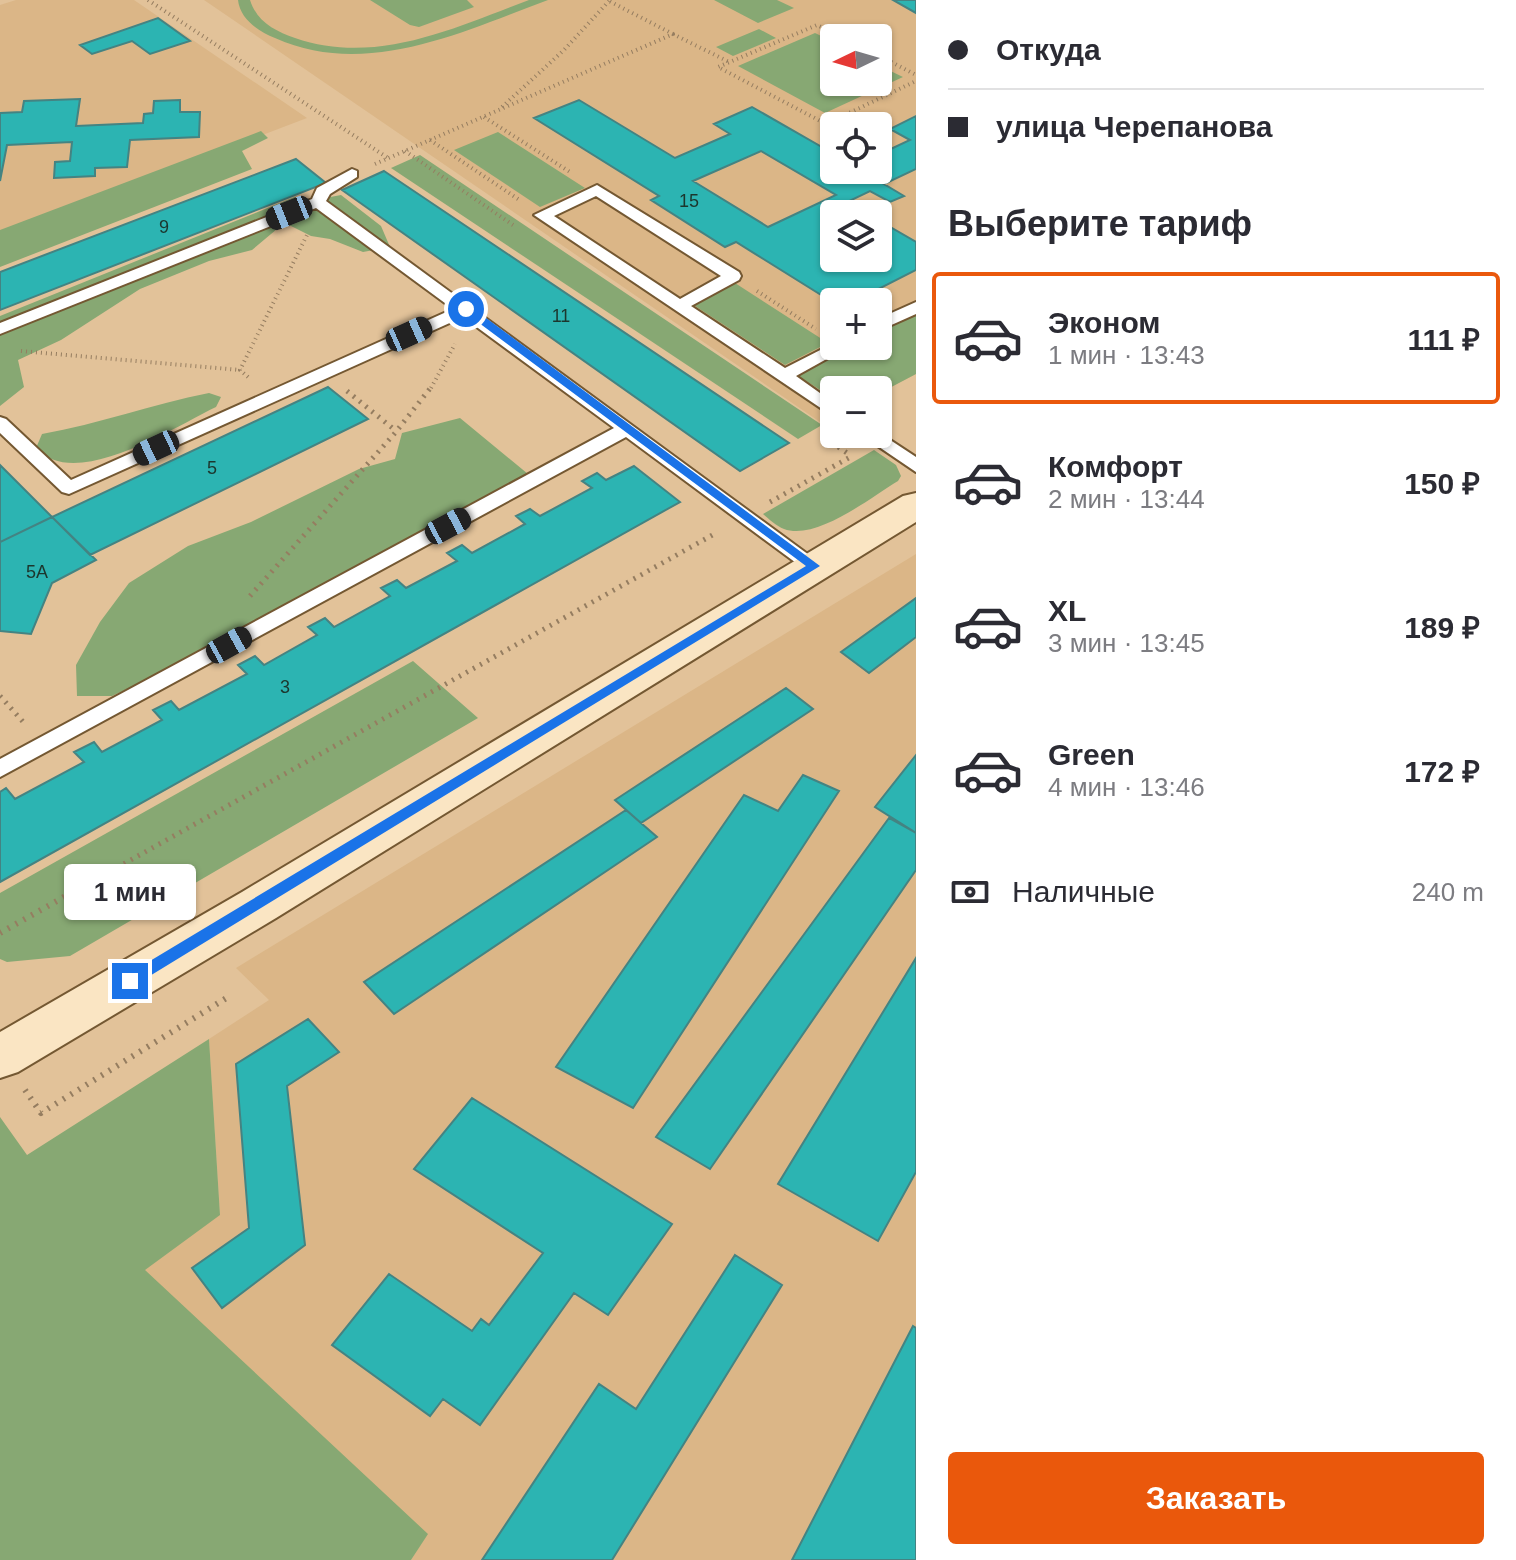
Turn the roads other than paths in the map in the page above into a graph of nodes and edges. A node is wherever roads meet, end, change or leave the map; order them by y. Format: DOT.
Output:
graph roads {
  1 [pos="352,174"];
  2 [pos="318,202"];
  3 [pos="681,305"];
  4 [pos="916,307"];
  5 [pos="466,309"];
  6 [pos="892,319"];
  7 [pos="0,329"];
  8 [pos="820,357"];
  9 [pos="784,375"];
  10 [pos="820,401"];
  11 [pos="0,423"];
  12 [pos="627,429"];
  13 [pos="889,448"];
  14 [pos="916,466"];
  15 [pos="916,505"];
  16 [pos="814,566"];
  17 [pos="0,769"];
  18 [pos="1,1057"];
  1 -- 2 [label="lane"];
  2 -- 5 [label="lane"];
  2 -- 7 [label="lane"];
  3 -- 3 [label="lane"];
  3 -- 9 [label="lane"];
  4 -- 6 [label="lane"];
  5 -- 11 [label="lane"];
  5 -- 12 [label="lane"];
  8 -- 9 [label="lane"];
  9 -- 10 [label="lane"];
  12 -- 16 [label="lane"];
  12 -- 17 [label="lane"];
  13 -- 14 [label="lane"];
  15 -- 16 [label="main road"];
  16 -- 18 [label="main road"];
}
